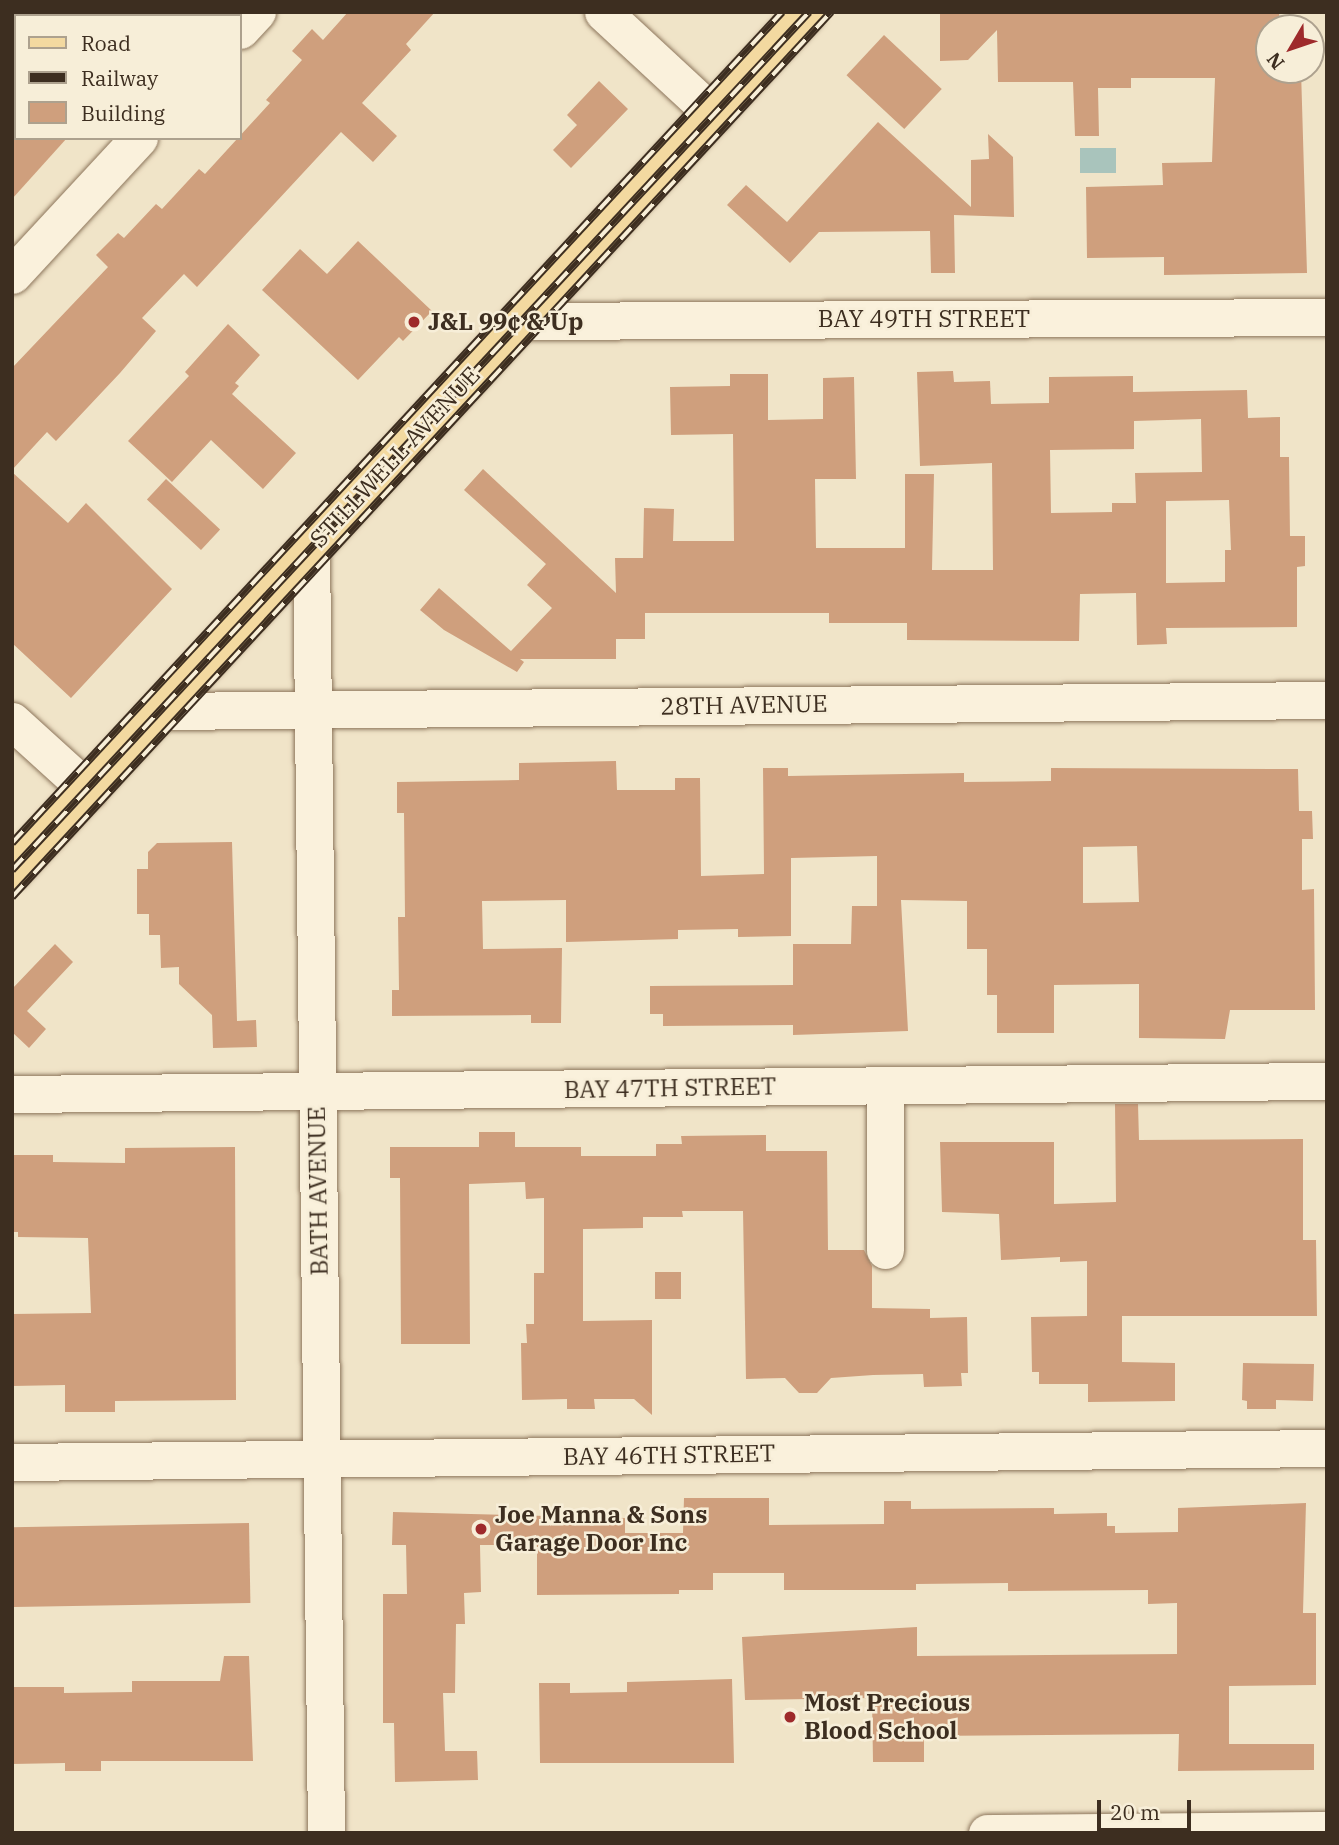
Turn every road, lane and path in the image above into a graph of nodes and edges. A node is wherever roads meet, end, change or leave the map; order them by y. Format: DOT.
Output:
graph roads {
  1 [pos="257,12"];
  2 [pos="603,12"];
  3 [pos="807,12"];
  4 [pos="242,28"];
  5 [pos="713,114"];
  6 [pos="137,140"];
  7 [pos="12,275"];
  8 [pos="1327,317"];
  9 [pos="520,321"];
  10 [pos="311,549"];
  11 [pos="1327,700"];
  12 [pos="313,709"];
  13 [pos="162,711"];
  14 [pos="12,721"];
  15 [pos="88,790"];
  16 [pos="12,871"];
  17 [pos="1327,1081"];
  18 [pos="886,1086"];
  19 [pos="317,1092"];
  20 [pos="12,1094"];
  21 [pos="885,1250"];
  22 [pos="1327,1448"];
  23 [pos="321,1458"];
  24 [pos="12,1462"];
  25 [pos="1327,1830"];
  26 [pos="326,1833"];
  27 [pos="987,1833"];
  1 -- 4 [label="street"];
  2 -- 5 [label="street"];
  3 -- 5 [label="main road, STILLWELL AVENUE"];
  5 -- 9 [label="main road, STILLWELL AVENUE"];
  6 -- 7 [label="street"];
  8 -- 9 [label="street, BAY 49TH STREET"];
  9 -- 10 [label="main road, STILLWELL AVENUE"];
  10 -- 12 [label="street, BATH AVENUE"];
  10 -- 13 [label="main road, STILLWELL AVENUE"];
  11 -- 12 [label="street, 28TH AVENUE"];
  12 -- 13 [label="street, 28TH AVENUE"];
  12 -- 19 [label="street, BATH AVENUE"];
  13 -- 15 [label="main road, STILLWELL AVENUE"];
  14 -- 15 [label="street"];
  15 -- 16 [label="main road, STILLWELL AVENUE"];
  17 -- 18 [label="street, BAY 47TH STREET"];
  18 -- 19 [label="street, BAY 47TH STREET"];
  18 -- 21 [label="street"];
  19 -- 20 [label="street, BAY 47TH STREET"];
  19 -- 23 [label="street, BATH AVENUE"];
  22 -- 23 [label="street, BAY 46TH STREET"];
  23 -- 24 [label="street, BAY 46TH STREET"];
  23 -- 26 [label="street, BATH AVENUE"];
  25 -- 27 [label="street"];
}
